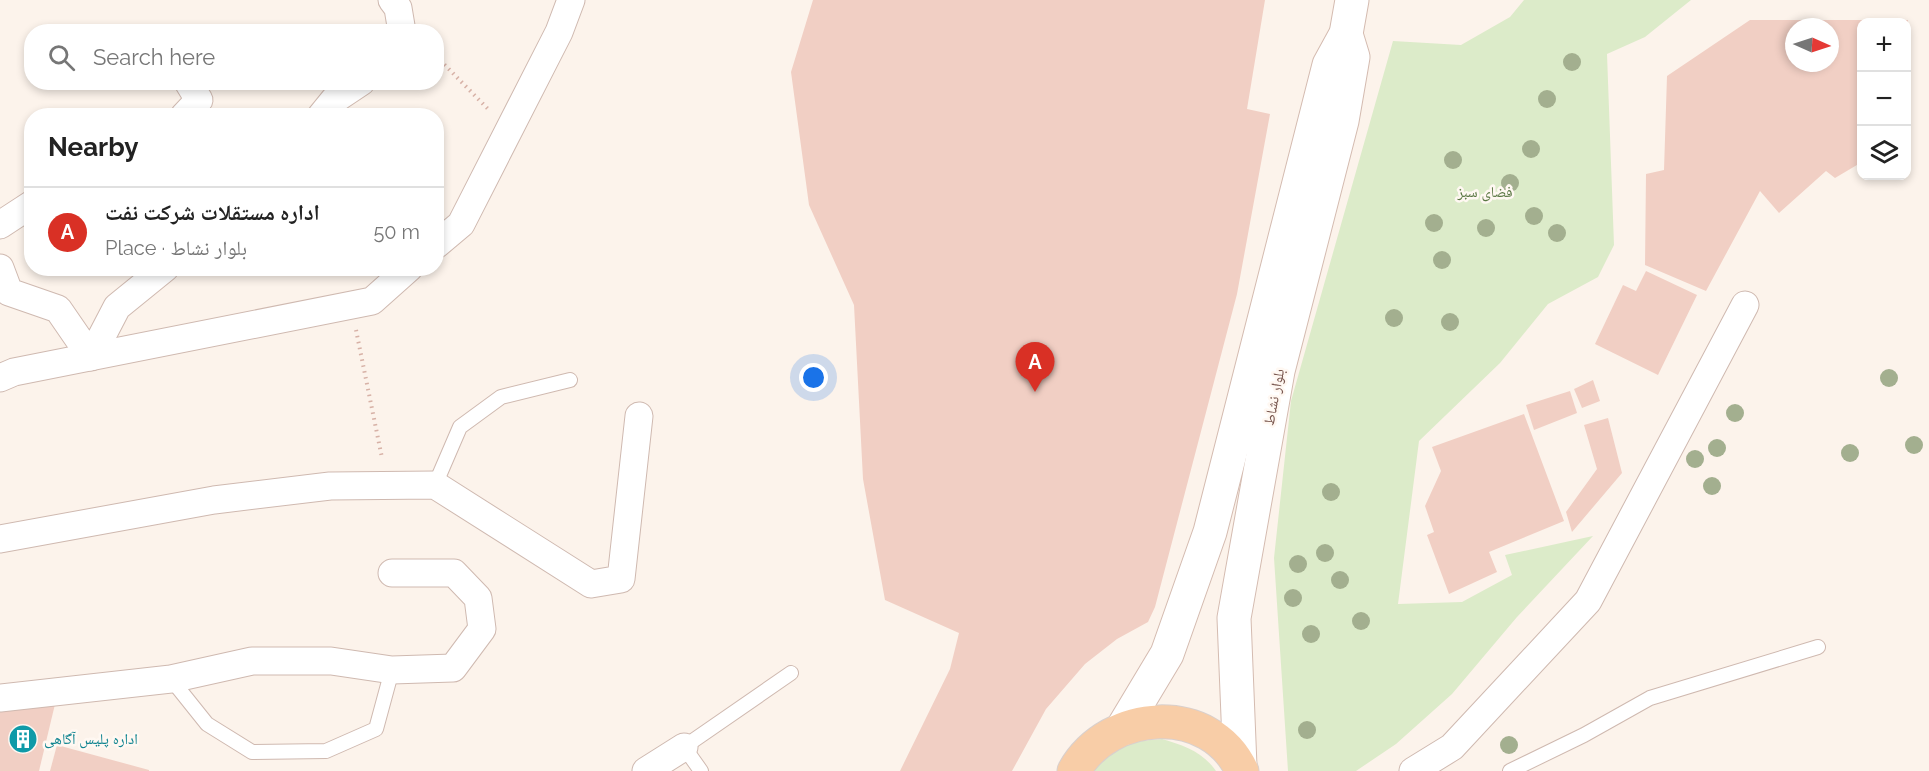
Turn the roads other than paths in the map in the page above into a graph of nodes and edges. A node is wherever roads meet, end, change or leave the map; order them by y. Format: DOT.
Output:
graph roads {
  1 [pos="392,0"];
  2 [pos="571,0"];
  3 [pos="1352,0"];
  4 [pos="401,24"];
  5 [pos="1346,34"];
  6 [pos="193,90"];
  7 [pos="349,90"];
  8 [pos="192,108"];
  9 [pos="328,108"];
  10 [pos="24,209"];
  11 [pos="0,225"];
  12 [pos="444,238"];
  13 [pos="0,268"];
  14 [pos="155,276"];
  15 [pos="400,276"];
  16 [pos="1745,305"];
  17 [pos="91,357"];
  18 [pos="0,378"];
  19 [pos="570,380"];
  20 [pos="639,416"];
  21 [pos="435,485"];
  22 [pos="0,539"];
  23 [pos="392,573"];
  24 [pos="1818,647"];
  25 [pos="392,670"];
  26 [pos="791,673"];
  27 [pos="171,679"];
  28 [pos="0,698"];
  29 [pos="1122,729"];
  30 [pos="684,747"];
  31 [pos="1241,769"];
  32 [pos="646,771"];
  33 [pos="701,771"];
  34 [pos="1074,771"];
  35 [pos="1413,771"];
  36 [pos="1510,771"];
  1 -- 4 [label="street"];
  2 -- 12 [label="street"];
  3 -- 5 [label="main road, بلوار نشاط"];
  5 -- 29 [label="main road, بلوار نشاط"];
  5 -- 31 [label="main road, بلوار نشاط"];
  6 -- 8 [label="street"];
  7 -- 9 [label="street"];
  10 -- 11 [label="street"];
  13 -- 17 [label="street"];
  14 -- 17 [label="street"];
  15 -- 17 [label="street"];
  16 -- 35 [label="street"];
  17 -- 18 [label="street"];
  19 -- 21 [label="lane"];
  20 -- 21 [label="street"];
  21 -- 22 [label="street"];
  23 -- 25 [label="street"];
  24 -- 36 [label="lane"];
  25 -- 27 [label="street"];
  25 -- 27 [label="lane"];
  26 -- 30 [label="lane"];
  27 -- 28 [label="street"];
  29 -- 31 [label="main road"];
  29 -- 34 [label="main road"];
  30 -- 32 [label="street"];
  30 -- 33 [label="lane"];
}
